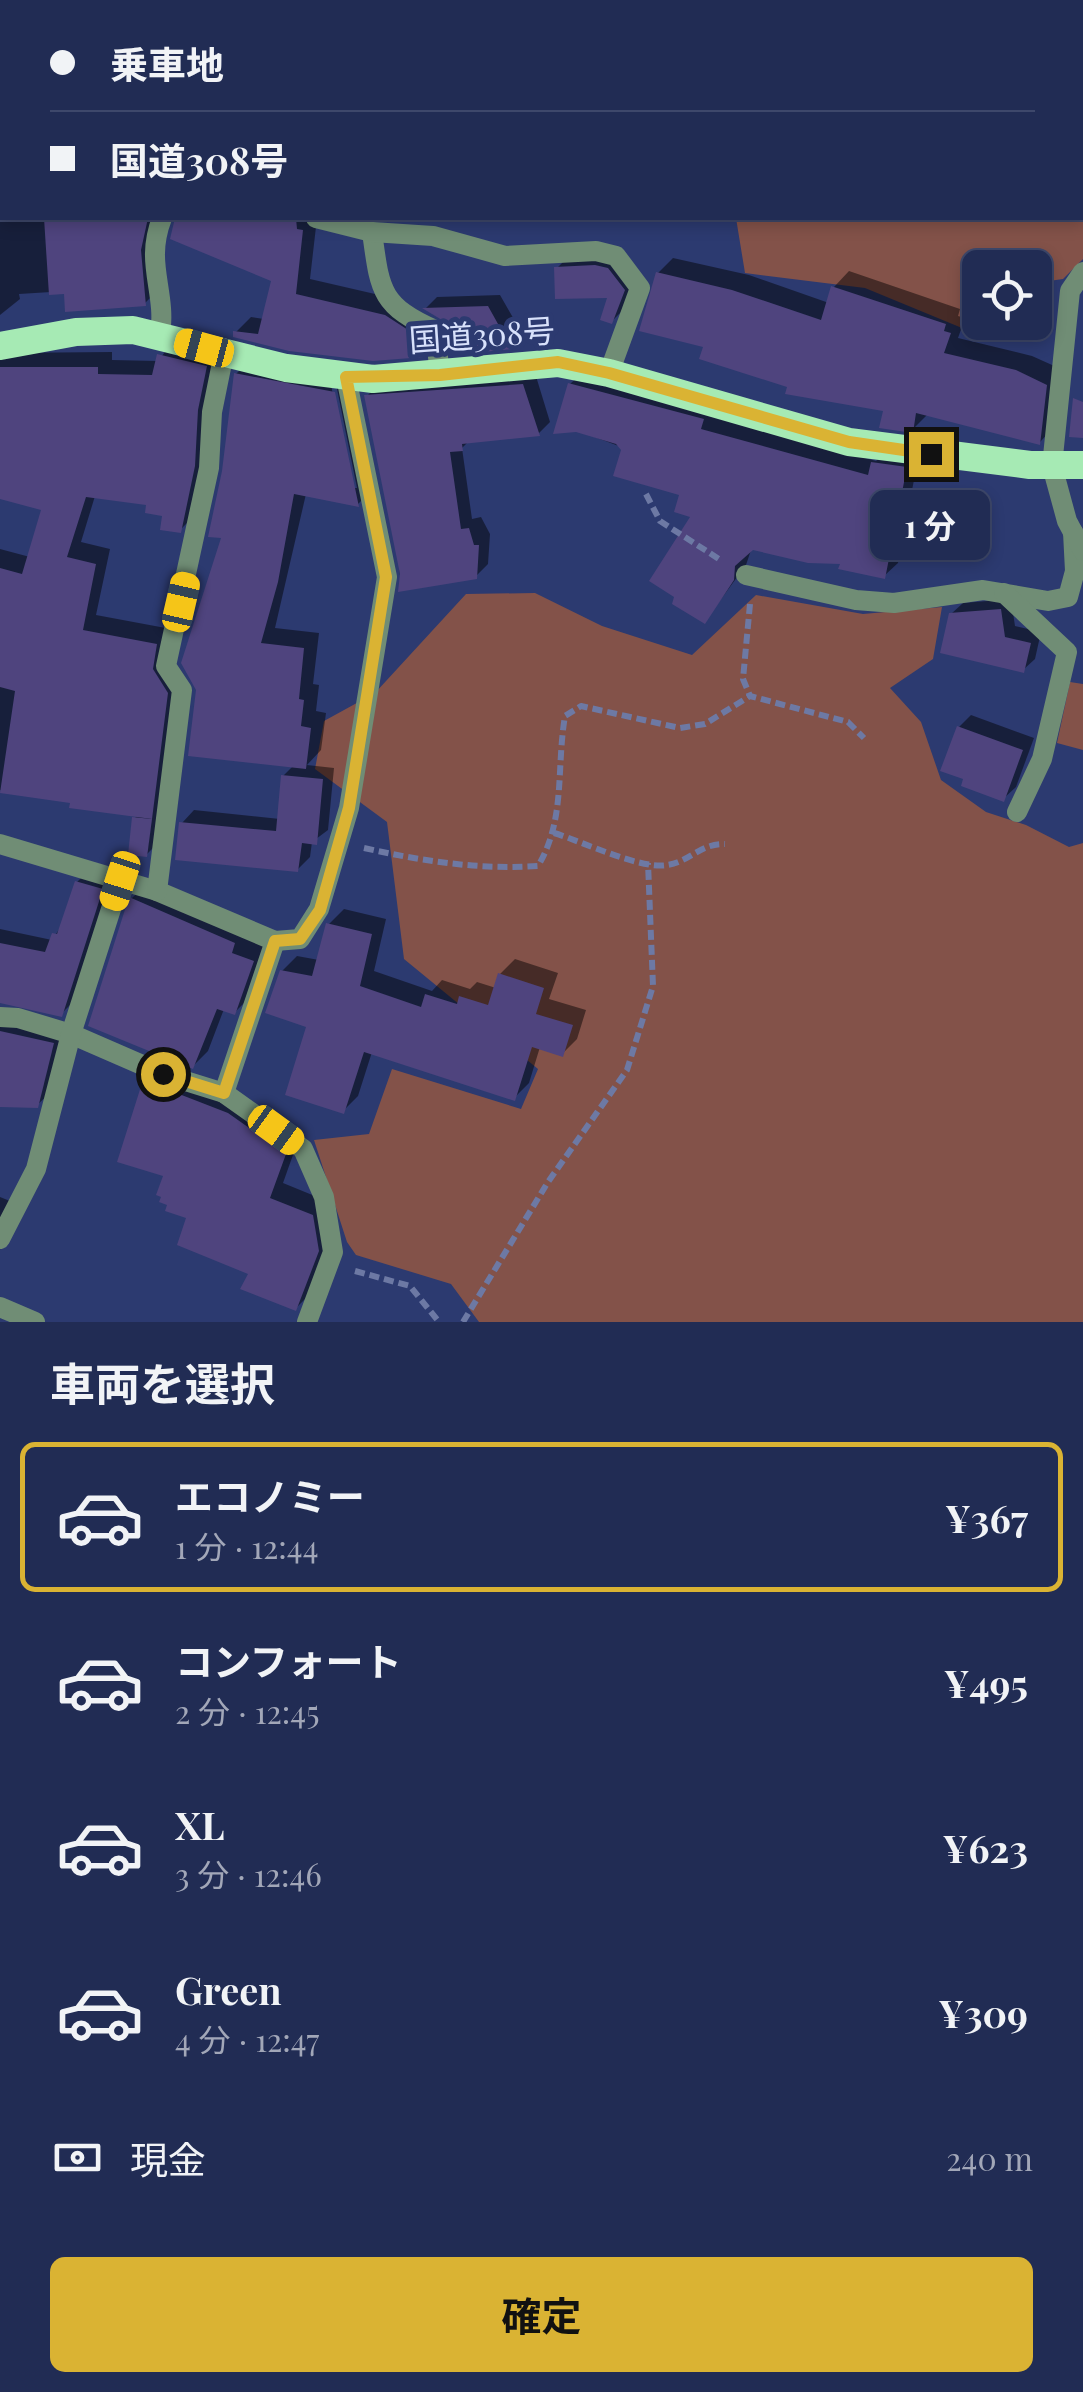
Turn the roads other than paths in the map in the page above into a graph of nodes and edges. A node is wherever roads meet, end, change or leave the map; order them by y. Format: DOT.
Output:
graph roads {
  1 [pos="161,220"];
  2 [pos="324,220"];
  3 [pos="372,232"];
  4 [pos="1083,272"];
  5 [pos="160,336"];
  6 [pos="0,346"];
  7 [pos="224,352"];
  8 [pos="609,373"];
  9 [pos="440,375"];
  10 [pos="346,377"];
  11 [pos="1083,464"];
  12 [pos="1052,466"];
  13 [pos="1073,532"];
  14 [pos="1083,551"];
  15 [pos="746,575"];
  16 [pos="1003,592"];
  17 [pos="1017,812"];
  18 [pos="0,844"];
  19 [pos="120,881"];
  20 [pos="157,891"];
  21 [pos="275,941"];
  22 [pos="0,1018"];
  23 [pos="71,1034"];
  24 [pos="224,1093"];
  25 [pos="0,1240"];
  26 [pos="0,1307"];
  27 [pos="35,1322"];
  28 [pos="307,1322"];
  1 -- 5 [label="street"];
  2 -- 3 [label="street"];
  3 -- 8 [label="street"];
  3 -- 9 [label="street"];
  4 -- 12 [label="street"];
  5 -- 6 [label="highway, 国道308号"];
  5 -- 7 [label="highway, 国道308号"];
  7 -- 10 [label="highway, 国道308号"];
  7 -- 20 [label="street"];
  8 -- 9 [label="highway, 国道308号"];
  8 -- 12 [label="highway, 国道308号"];
  9 -- 10 [label="highway, 国道308号"];
  10 -- 21 [label="street"];
  11 -- 12 [label="highway, 国道308号"];
  12 -- 13 [label="street"];
  13 -- 14 [label="street"];
  13 -- 16 [label="street"];
  15 -- 16 [label="street"];
  16 -- 17 [label="street"];
  18 -- 19 [label="street"];
  19 -- 20 [label="street"];
  19 -- 23 [label="street"];
  20 -- 21 [label="street"];
  21 -- 24 [label="street"];
  22 -- 23 [label="street"];
  23 -- 24 [label="street"];
  23 -- 25 [label="street"];
  24 -- 28 [label="street"];
  26 -- 27 [label="street"];
}
